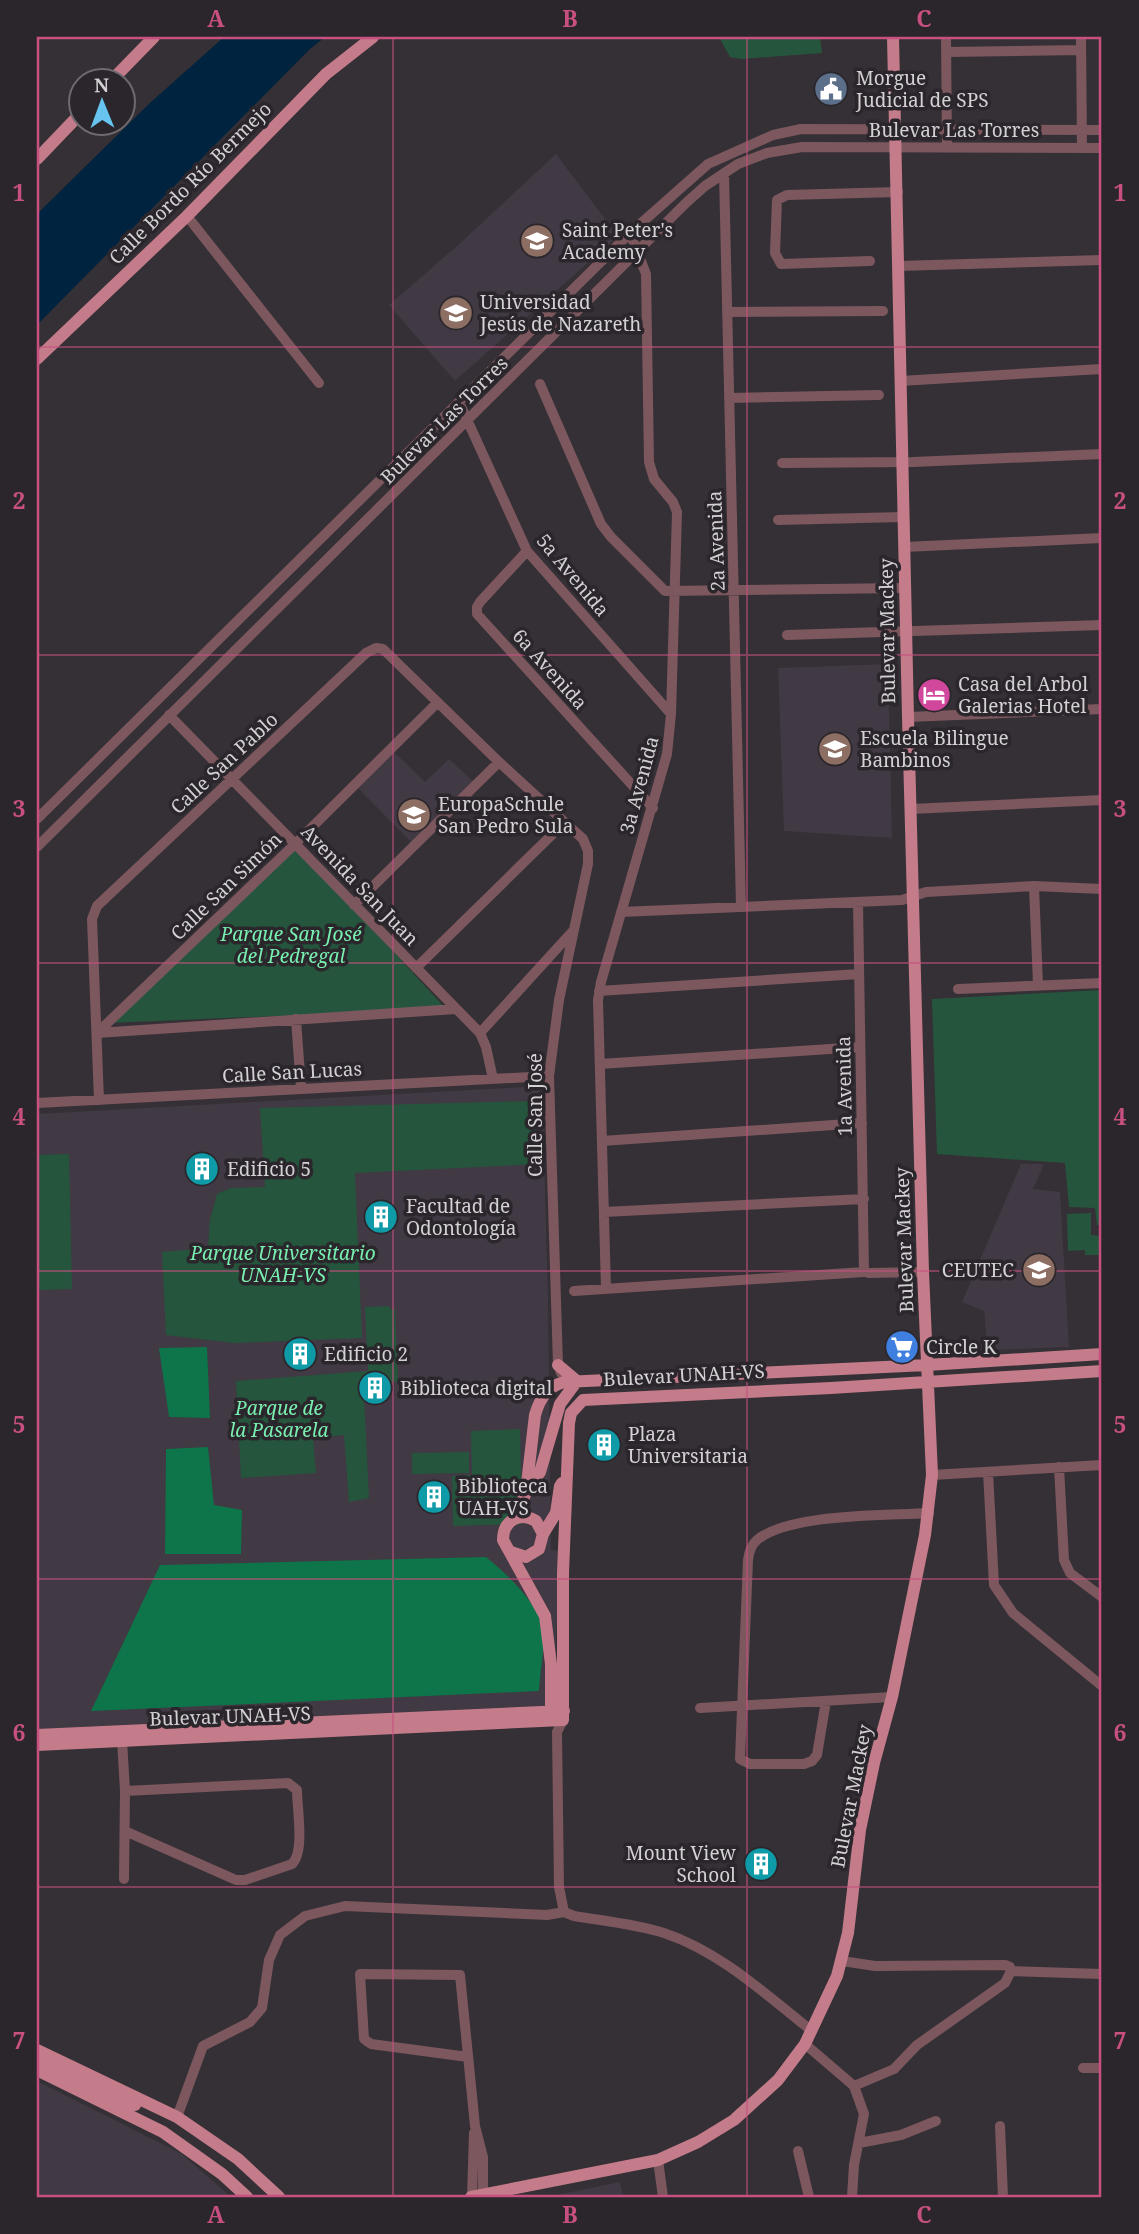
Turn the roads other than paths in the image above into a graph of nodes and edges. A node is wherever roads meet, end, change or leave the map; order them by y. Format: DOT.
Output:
graph roads {
  1 [pos="154,37"];
  2 [pos="373,37"];
  3 [pos="893,37"];
  4 [pos="946,37"];
  5 [pos="1081,37"];
  6 [pos="1081,50"];
  7 [pos="946,52"];
  8 [pos="126,66"];
  9 [pos="838,128"];
  10 [pos="897,128"];
  11 [pos="946,128"];
  12 [pos="66,129"];
  13 [pos="1082,129"];
  14 [pos="1102,130"];
  15 [pos="839,146"];
  16 [pos="897,147"];
  17 [pos="947,147"];
  18 [pos="1082,148"];
  19 [pos="1102,148"];
  20 [pos="37,159"];
  21 [pos="724,173"];
  22 [pos="898,192"];
  23 [pos="187,216"];
  24 [pos="630,233"];
  25 [pos="637,251"];
  26 [pos="1102,260"];
  27 [pos="870,261"];
  28 [pos="898,266"];
  29 [pos="883,311"];
  30 [pos="727,312"];
  31 [pos="37,359"];
  32 [pos="1102,369"];
  33 [pos="900,381"];
  34 [pos="319,383"];
  35 [pos="540,384"];
  36 [pos="879,395"];
  37 [pos="729,398"];
  38 [pos="459,402"];
  39 [pos="467,422"];
  40 [pos="1102,454"];
  41 [pos="903,461"];
  42 [pos="782,463"];
  43 [pos="903,517"];
  44 [pos="778,520"];
  45 [pos="1102,538"];
  46 [pos="904,547"];
  47 [pos="527,551"];
  48 [pos="905,588"];
  49 [pos="675,592"];
  50 [pos="735,592"];
  51 [pos="1102,625"];
  52 [pos="906,633"];
  53 [pos="787,635"];
  54 [pos="437,703"];
  55 [pos="1102,709"];
  56 [pos="671,714"];
  57 [pos="169,715"];
  58 [pos="908,717"];
  59 [pos="499,762"];
  60 [pos="232,780"];
  61 [pos="1102,800"];
  62 [pos="653,808"];
  63 [pos="911,809"];
  64 [pos="37,819"];
  65 [pos="564,824"];
  66 [pos="295,844"];
  67 [pos="37,847"];
  68 [pos="1034,887"];
  69 [pos="1102,889"];
  70 [pos="915,896"];
  71 [pos="858,902"];
  72 [pos="354,905"];
  73 [pos="741,907"];
  74 [pos="621,912"];
  75 [pos="574,929"];
  76 [pos="416,968"];
  77 [pos="859,974"];
  78 [pos="1102,983"];
  79 [pos="1038,985"];
  80 [pos="958,989"];
  81 [pos="598,991"];
  82 [pos="456,1009"];
  83 [pos="296,1019"];
  84 [pos="97,1033"];
  85 [pos="480,1033"];
  86 [pos="860,1047"];
  87 [pos="600,1063"];
  88 [pos="549,1076"];
  89 [pos="493,1079"];
  90 [pos="301,1089"];
  91 [pos="99,1100"];
  92 [pos="37,1103"];
  93 [pos="862,1123"];
  94 [pos="602,1140"];
  95 [pos="864,1199"];
  96 [pos="604,1212"];
  97 [pos="867,1271"];
  98 [pos="923,1272"];
  99 [pos="606,1289"];
  100 [pos="566,1291"];
  101 [pos="1102,1354"];
  102 [pos="558,1365"];
  103 [pos="927,1365"];
  104 [pos="1102,1371"];
  105 [pos="570,1382"];
  106 [pos="928,1382"];
  107 [pos="1102,1465"];
  108 [pos="1059,1467"];
  109 [pos="988,1472"];
  110 [pos="932,1475"];
  111 [pos="567,1477"];
  112 [pos="526,1492"];
  113 [pos="929,1513"];
  114 [pos="516,1518"];
  115 [pos="543,1539"];
  116 [pos="511,1552"];
  117 [pos="563,1573"];
  118 [pos="1102,1597"];
  119 [pos="1102,1686"];
  120 [pos="892,1697"];
  121 [pos="826,1701"];
  122 [pos="742,1705"];
  123 [pos="700,1708"];
  124 [pos="557,1719"];
  125 [pos="199,1732"];
  126 [pos="37,1735"];
  127 [pos="122,1740"];
  128 [pos="37,1745"];
  129 [pos="125,1791"];
  130 [pos="125,1831"];
  131 [pos="124,1879"];
  132 [pos="564,1912"];
  133 [pos="842,1961"];
  134 [pos="1011,1971"];
  135 [pos="1102,1974"];
  136 [pos="812,2031"];
  137 [pos="805,2044"];
  138 [pos="37,2050"];
  139 [pos="468,2057"];
  140 [pos="37,2061"];
  141 [pos="1083,2068"];
  142 [pos="1102,2068"];
  143 [pos="37,2070"];
  144 [pos="854,2086"];
  145 [pos="131,2105"];
  146 [pos="159,2108"];
  147 [pos="177,2117"];
  148 [pos="936,2121"];
  149 [pos="146,2123"];
  150 [pos="1000,2126"];
  151 [pos="859,2143"];
  152 [pos="798,2151"];
  153 [pos="658,2160"];
  154 [pos="475,2196"];
  155 [pos="247,2197"];
  156 [pos="279,2197"];
  157 [pos="663,2197"];
  158 [pos="809,2197"];
  159 [pos="852,2197"];
  160 [pos="1003,2197"];
  1 -- 8 [label="main road"];
  2 -- 23 [label="main road, Calle Bordo Río Bermejo"];
  3 -- 10 [label="main road, Bulevar Mackey"];
  4 -- 7 [label="street"];
  5 -- 6 [label="street"];
  6 -- 7 [label="street"];
  6 -- 13 [label="street"];
  7 -- 11 [label="street"];
  9 -- 10 [label="street, Bulevar Las Torres"];
  9 -- 15 [label="street"];
  9 -- 24 [label="street, Bulevar Las Torres"];
  10 -- 11 [label="street, Bulevar Las Torres"];
  10 -- 16 [label="main road, Bulevar Mackey"];
  11 -- 13 [label="street, Bulevar Las Torres"];
  11 -- 17 [label="street"];
  12 -- 20 [label="main road"];
  13 -- 14 [label="street, Bulevar Las Torres"];
  13 -- 18 [label="street"];
  15 -- 16 [label="street, Bulevar Las Torres"];
  15 -- 21 [label="street, Bulevar Las Torres"];
  16 -- 17 [label="street, Bulevar Las Torres"];
  16 -- 22 [label="main road, Bulevar Mackey"];
  17 -- 18 [label="street, Bulevar Las Torres"];
  18 -- 19 [label="street, Bulevar Las Torres"];
  21 -- 25 [label="street, Bulevar Las Torres"];
  21 -- 30 [label="street, 2a Avenida"];
  22 -- 27 [label="street"];
  22 -- 28 [label="main road, Bulevar Mackey"];
  23 -- 31 [label="main road, Calle Bordo Río Bermejo"];
  23 -- 34 [label="street"];
  24 -- 25 [label="street, 3a Avenida"];
  24 -- 38 [label="street, Bulevar Las Torres"];
  25 -- 39 [label="street, Bulevar Las Torres"];
  25 -- 49 [label="street, 3a Avenida"];
  26 -- 28 [label="street"];
  28 -- 33 [label="main road, Bulevar Mackey"];
  29 -- 30 [label="street"];
  30 -- 37 [label="street, 2a Avenida"];
  32 -- 33 [label="street"];
  33 -- 41 [label="main road, Bulevar Mackey"];
  35 -- 49 [label="street"];
  36 -- 37 [label="street"];
  37 -- 50 [label="street, 2a Avenida"];
  38 -- 39 [label="street, 5a Avenida"];
  38 -- 64 [label="street, Bulevar Las Torres"];
  39 -- 47 [label="street, 5a Avenida"];
  39 -- 57 [label="street, Bulevar Las Torres"];
  40 -- 41 [label="street"];
  41 -- 42 [label="street"];
  41 -- 43 [label="main road, Bulevar Mackey"];
  43 -- 44 [label="street"];
  43 -- 46 [label="main road, Bulevar Mackey"];
  45 -- 46 [label="street"];
  46 -- 48 [label="main road, Bulevar Mackey"];
  47 -- 56 [label="street, 5a Avenida"];
  47 -- 62 [label="street, 6a Avenida"];
  48 -- 50 [label="street"];
  48 -- 52 [label="main road, Bulevar Mackey"];
  49 -- 50 [label="street"];
  49 -- 56 [label="street, 3a Avenida"];
  50 -- 73 [label="street, 2a Avenida"];
  51 -- 52 [label="street"];
  52 -- 53 [label="street"];
  52 -- 58 [label="main road, Bulevar Mackey"];
  54 -- 59 [label="street"];
  54 -- 60 [label="street, Calle San Pablo"];
  54 -- 66 [label="street, Calle San Simón"];
  55 -- 58 [label="street"];
  56 -- 62 [label="street, 3a Avenida"];
  57 -- 60 [label="street, Avenida San Juan"];
  57 -- 67 [label="street, Bulevar Las Torres"];
  58 -- 63 [label="main road, Bulevar Mackey"];
  59 -- 65 [label="street"];
  59 -- 72 [label="street"];
  60 -- 66 [label="street, Avenida San Juan"];
  60 -- 84 [label="street, Calle San Pablo"];
  61 -- 63 [label="street"];
  62 -- 74 [label="street, 3a Avenida"];
  63 -- 70 [label="main road, Bulevar Mackey"];
  65 -- 75 [label="street, Calle San José"];
  65 -- 76 [label="street"];
  66 -- 72 [label="street, Avenida San Juan"];
  66 -- 84 [label="street, Calle San Simón"];
  68 -- 69 [label="street"];
  68 -- 70 [label="street"];
  68 -- 79 [label="street"];
  70 -- 71 [label="street"];
  70 -- 98 [label="main road, Bulevar Mackey"];
  71 -- 73 [label="street"];
  71 -- 77 [label="street, 1a Avenida"];
  72 -- 76 [label="street, Avenida San Juan"];
  73 -- 74 [label="street"];
  74 -- 81 [label="street, 3a Avenida"];
  75 -- 85 [label="street"];
  75 -- 88 [label="street, Calle San José"];
  76 -- 82 [label="street, Avenida San Juan"];
  77 -- 81 [label="street"];
  77 -- 86 [label="street, 1a Avenida"];
  78 -- 79 [label="street"];
  79 -- 80 [label="street"];
  81 -- 87 [label="street, 3a Avenida"];
  82 -- 83 [label="street"];
  82 -- 85 [label="street, Avenida San Juan"];
  83 -- 84 [label="street"];
  83 -- 90 [label="street"];
  84 -- 91 [label="street"];
  85 -- 89 [label="street, Avenida San Juan"];
  86 -- 87 [label="street"];
  86 -- 93 [label="street, 1a Avenida"];
  87 -- 94 [label="street, 3a Avenida"];
  88 -- 89 [label="street, Calle San Lucas"];
  88 -- 100 [label="street, Calle San José"];
  89 -- 90 [label="street, Calle San Lucas"];
  90 -- 91 [label="street, Calle San Lucas"];
  91 -- 92 [label="street, Calle San Lucas"];
  93 -- 94 [label="street"];
  93 -- 95 [label="street, 1a Avenida"];
  94 -- 96 [label="street, 3a Avenida"];
  95 -- 96 [label="street"];
  95 -- 97 [label="street, 1a Avenida"];
  96 -- 99 [label="street, 3a Avenida"];
  97 -- 98 [label="street"];
  97 -- 99 [label="street"];
  98 -- 103 [label="main road, Bulevar Mackey"];
  99 -- 100 [label="street"];
  100 -- 102 [label="street, Calle San José"];
  101 -- 103 [label="main road, Bulevar UNAH-VS"];
  102 -- 105 [label="main road"];
  103 -- 105 [label="main road, Bulevar UNAH-VS"];
  103 -- 106 [label="main road, Bulevar Mackey"];
  104 -- 106 [label="main road, Bulevar UNAH-VS"];
  105 -- 112 [label="main road, Bulevar UNAH-VS"];
  105 -- 112 [label="main road"];
  106 -- 110 [label="main road, Bulevar Mackey"];
  106 -- 111 [label="main road, Bulevar UNAH-VS"];
  107 -- 108 [label="street"];
  108 -- 109 [label="street"];
  108 -- 118 [label="street"];
  109 -- 110 [label="street"];
  109 -- 119 [label="street"];
  110 -- 113 [label="main road, Bulevar Mackey"];
  111 -- 115 [label="main road"];
  111 -- 117 [label="main road, Bulevar UNAH-VS"];
  112 -- 114 [label="main road, Bulevar UNAH-VS"];
  113 -- 120 [label="main road, Bulevar Mackey"];
  113 -- 122 [label="street"];
  114 -- 115 [label="main road"];
  114 -- 116 [label="main road"];
  115 -- 116 [label="main road"];
  115 -- 117 [label="main road"];
  116 -- 124 [label="main road"];
  117 -- 124 [label="main road, Bulevar UNAH-VS"];
  120 -- 121 [label="street"];
  120 -- 133 [label="main road, Bulevar Mackey"];
  121 -- 122 [label="street"];
  121 -- 122 [label="street"];
  122 -- 123 [label="street"];
  124 -- 125 [label="main road, Bulevar UNAH-VS"];
  124 -- 132 [label="street"];
  125 -- 126 [label="main road, Bulevar UNAH-VS"];
  125 -- 127 [label="main road, Bulevar UNAH-VS"];
  127 -- 128 [label="main road, Bulevar UNAH-VS"];
  127 -- 129 [label="street"];
  129 -- 130 [label="street"];
  129 -- 130 [label="street"];
  130 -- 131 [label="street"];
  132 -- 136 [label="street"];
  132 -- 147 [label="street"];
  133 -- 134 [label="street"];
  133 -- 136 [label="main road, Bulevar Mackey"];
  134 -- 135 [label="street"];
  134 -- 144 [label="street"];
  136 -- 137 [label="main road, Bulevar Mackey"];
  137 -- 144 [label="street"];
  137 -- 153 [label="main road, Bulevar Mackey"];
  138 -- 146 [label="main road"];
  139 -- 139 [label="street"];
  139 -- 154 [label="street"];
  140 -- 145 [label="main road"];
  141 -- 142 [label="street"];
  143 -- 149 [label="main road"];
  144 -- 151 [label="street"];
  145 -- 146 [label="main road"];
  145 -- 149 [label="main road"];
  146 -- 147 [label="main road"];
  147 -- 156 [label="main road"];
  148 -- 151 [label="street"];
  149 -- 155 [label="main road"];
  150 -- 160 [label="street"];
  151 -- 159 [label="street"];
  152 -- 158 [label="street"];
  153 -- 154 [label="main road, Bulevar Mackey"];
  153 -- 157 [label="street"];
}
